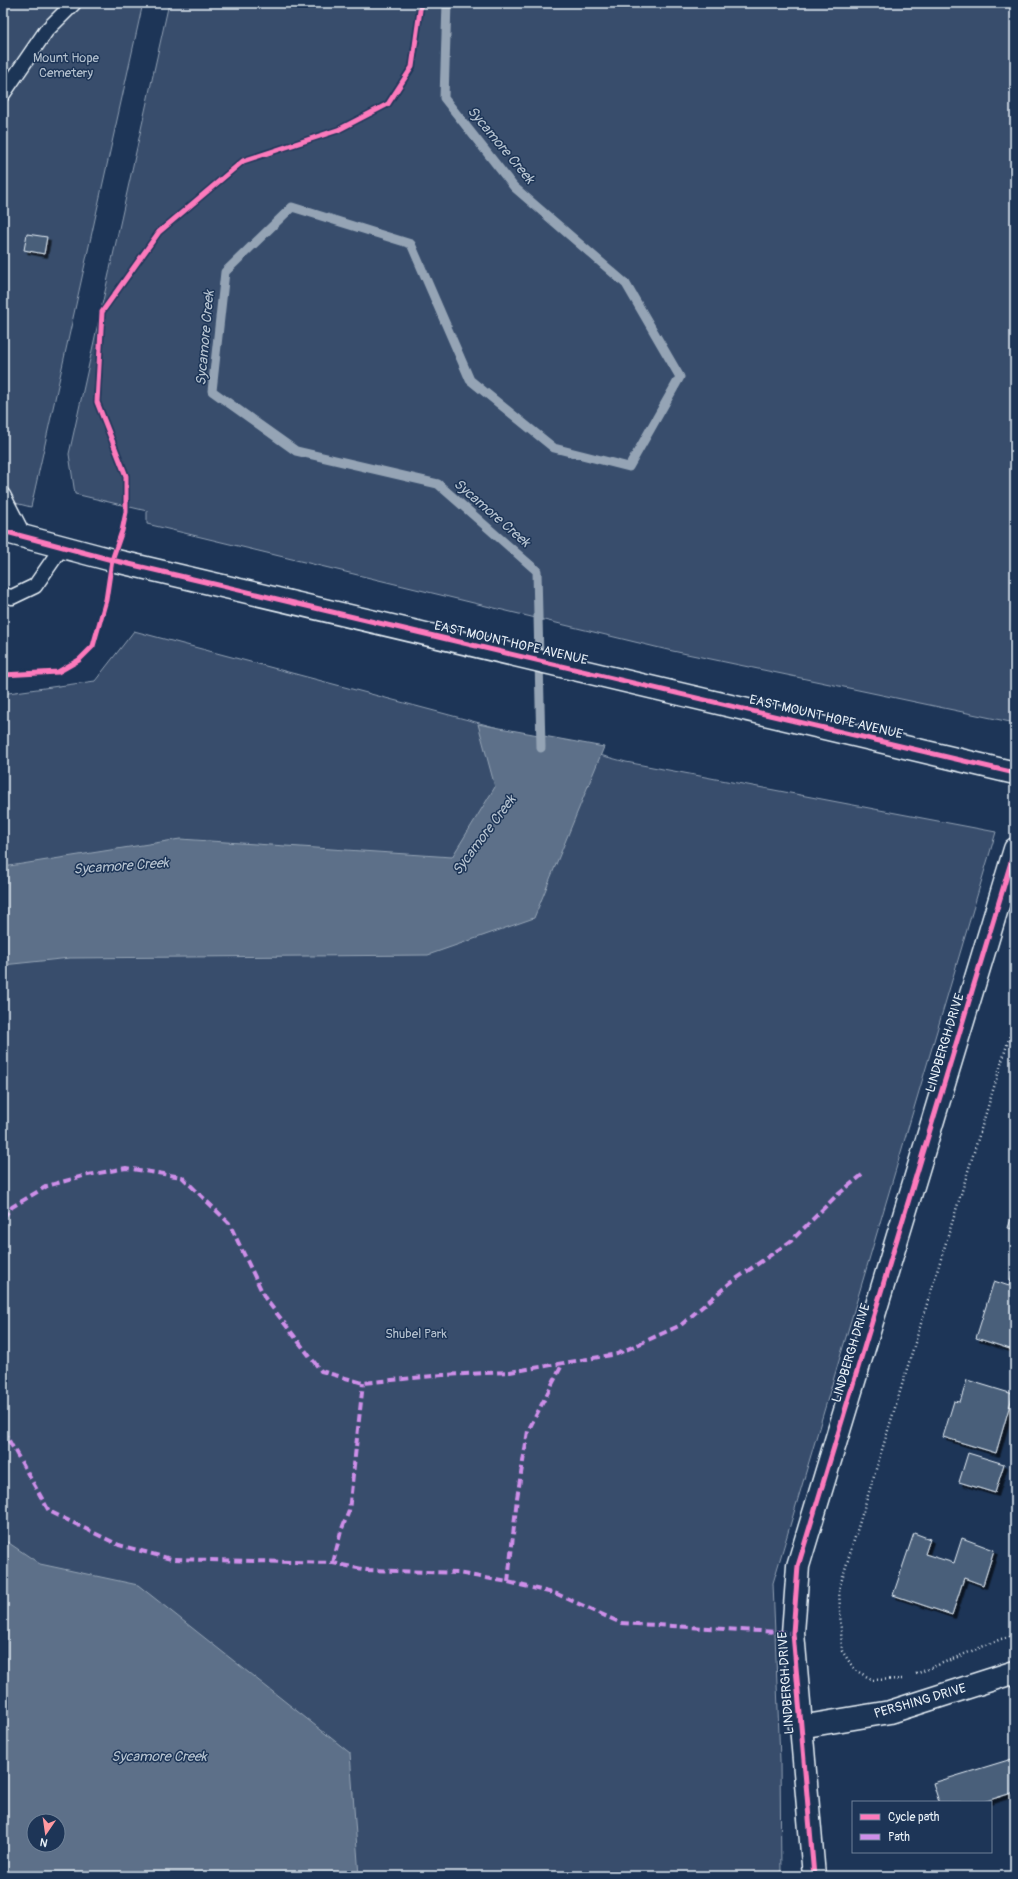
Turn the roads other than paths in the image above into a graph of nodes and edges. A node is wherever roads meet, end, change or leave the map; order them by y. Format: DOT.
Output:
graph roads {
  1 [pos="74,3"];
  2 [pos="3,94"];
  3 [pos="3,495"];
  4 [pos="3,531"];
  5 [pos="24,536"];
  6 [pos="62,547"];
  7 [pos="3,596"];
  8 [pos="1015,774"];
  9 [pos="1015,848"];
  10 [pos="1015,1672"];
  11 [pos="800,1727"];
  12 [pos="814,1876"];
  1 -- 2 [label="lane"];
  3 -- 5 [label="lane"];
  4 -- 5 [label="street, EAST MOUNT HOPE AVENUE"];
  5 -- 6 [label="street, EAST MOUNT HOPE AVENUE"];
  6 -- 7 [label="lane"];
  6 -- 8 [label="street, EAST MOUNT HOPE AVENUE"];
  9 -- 11 [label="street, LINDBERGH DRIVE"];
  10 -- 11 [label="street, PERSHING DRIVE"];
  11 -- 12 [label="street, LINDBERGH DRIVE"];
}
